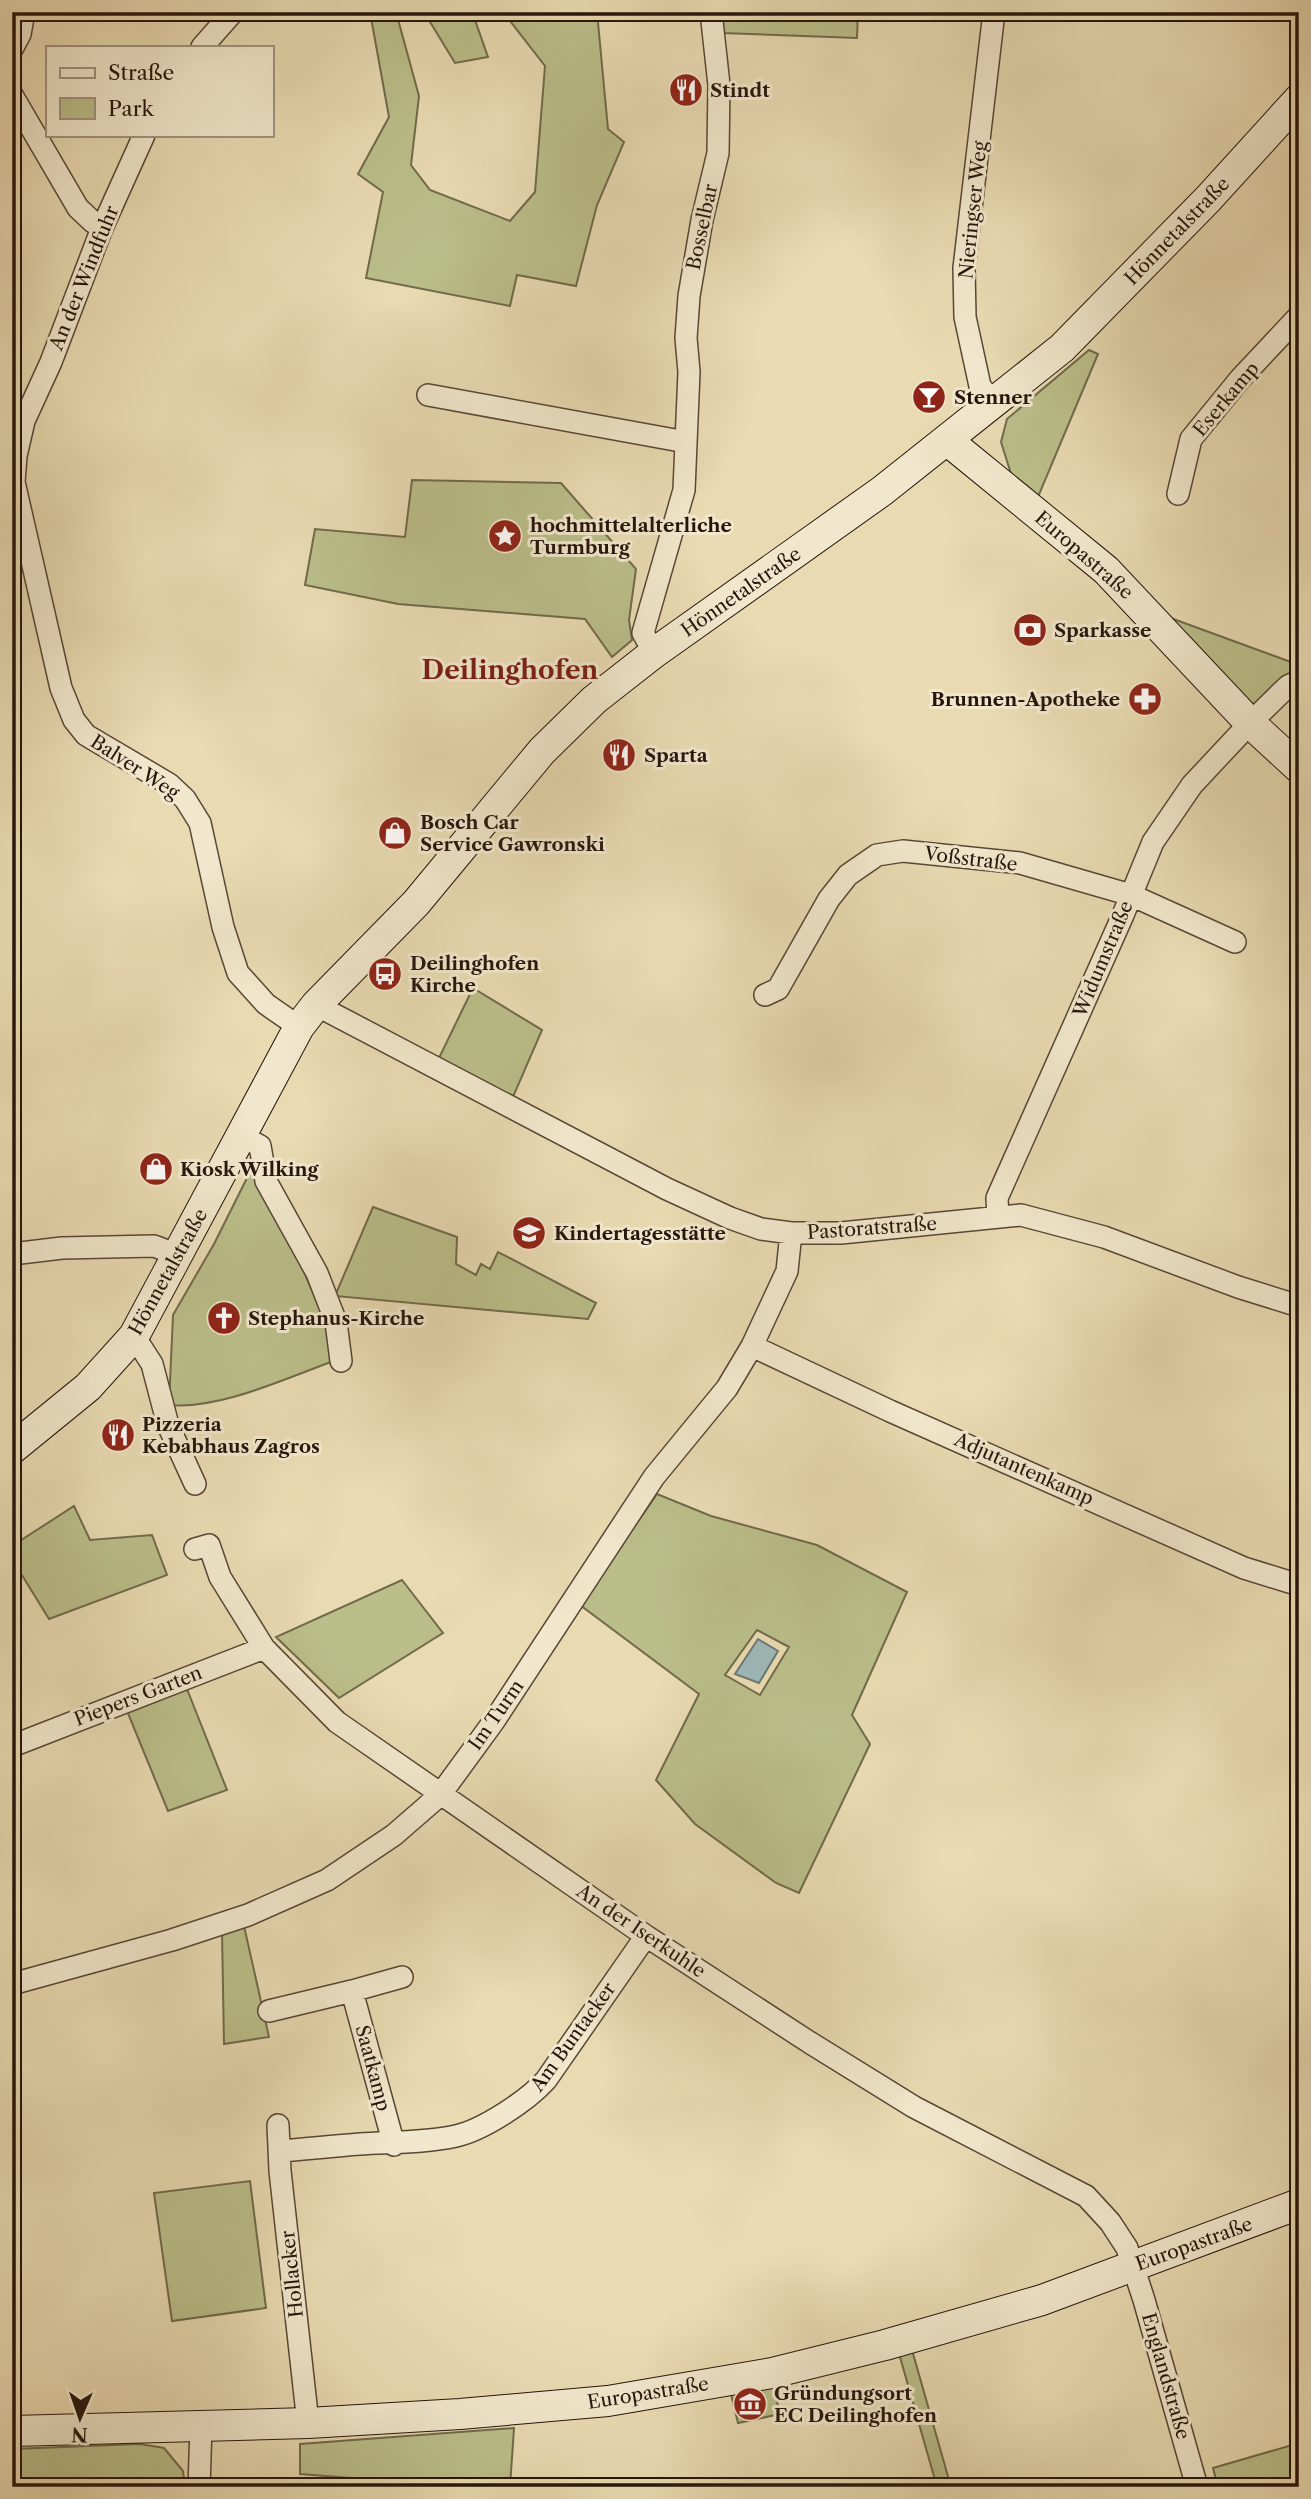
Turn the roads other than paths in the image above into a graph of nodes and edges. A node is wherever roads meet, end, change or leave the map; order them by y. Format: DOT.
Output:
graph roads {
  1 [pos="24,12"];
  2 [pos="233,12"];
  3 [pos="711,12"];
  4 [pos="994,12"];
  5 [pos="203,46"];
  6 [pos="12,49"];
  7 [pos="12,95"];
  8 [pos="1299,99"];
  9 [pos="144,136"];
  10 [pos="102,228"];
  11 [pos="1299,316"];
  12 [pos="428,394"];
  13 [pos="12,401"];
  14 [pos="993,403"];
  15 [pos="24,421"];
  16 [pos="948,441"];
  17 [pos="686,442"];
  18 [pos="13,484"];
  19 [pos="1178,494"];
  20 [pos="654,653"];
  21 [pos="1299,681"];
  22 [pos="1250,723"];
  23 [pos="1299,768"];
  24 [pos="1131,895"];
  25 [pos="1236,942"];
  26 [pos="765,995"];
  27 [pos="307,1016"];
  28 [pos="242,1136"];
  29 [pos="998,1217"];
  30 [pos="791,1233"];
  31 [pos="12,1254"];
  32 [pos="178,1255"];
  33 [pos="1299,1306"];
  34 [pos="134,1336"];
  35 [pos="752,1346"];
  36 [pos="341,1361"];
  37 [pos="12,1449"];
  38 [pos="195,1484"];
  39 [pos="195,1549"];
  40 [pos="1299,1585"];
  41 [pos="264,1648"];
  42 [pos="12,1745"];
  43 [pos="440,1795"];
  44 [pos="646,1936"];
  45 [pos="402,1977"];
  46 [pos="12,1984"];
  47 [pos="352,1991"];
  48 [pos="269,2011"];
  49 [pos="278,2125"];
  50 [pos="394,2145"];
  51 [pos="280,2151"];
  52 [pos="1299,2204"];
  53 [pos="1133,2266"];
  54 [pos="308,2423"];
  55 [pos="201,2426"];
  56 [pos="12,2431"];
  57 [pos="199,2487"];
  58 [pos="1197,2487"];
  1 -- 6 [label="street"];
  2 -- 5 [label="street"];
  3 -- 17 [label="street, Bosselbar"];
  4 -- 14 [label="street, Nieringser Weg"];
  7 -- 10 [label="street"];
  8 -- 14 [label="main road, Hönnetalstraße"];
  9 -- 10 [label="street, An der Windfuhr"];
  10 -- 15 [label="street, An der Windfuhr"];
  11 -- 19 [label="street, Eserkamp"];
  12 -- 17 [label="street"];
  13 -- 15 [label="street"];
  14 -- 16 [label="main road, Hönnetalstraße"];
  15 -- 18 [label="street, Balver Weg"];
  16 -- 20 [label="main road, Hönnetalstraße"];
  16 -- 22 [label="main road, Europastraße"];
  17 -- 20 [label="street, Bosselbar"];
  18 -- 27 [label="street, Balver Weg"];
  20 -- 27 [label="main road, Hönnetalstraße"];
  21 -- 22 [label="street, Widumstraße"];
  22 -- 23 [label="main road, Europastraße"];
  22 -- 24 [label="street, Widumstraße"];
  24 -- 25 [label="street, Voßstraße"];
  24 -- 26 [label="street, Voßstraße"];
  24 -- 29 [label="street, Widumstraße"];
  27 -- 28 [label="main road, Hönnetalstraße"];
  27 -- 30 [label="street, Pastoratstraße"];
  28 -- 32 [label="main road, Hönnetalstraße"];
  28 -- 36 [label="street"];
  29 -- 30 [label="street, Pastoratstraße"];
  29 -- 33 [label="street, Pastoratstraße"];
  30 -- 35 [label="street, Im Turm"];
  31 -- 32 [label="street"];
  32 -- 34 [label="main road, Hönnetalstraße"];
  34 -- 37 [label="main road, Hönnetalstraße"];
  34 -- 38 [label="street"];
  35 -- 40 [label="street, Adjutantenkamp"];
  35 -- 43 [label="street, Im Turm"];
  39 -- 41 [label="street, An der Iserkuhle"];
  41 -- 42 [label="street, Piepers Garten"];
  41 -- 43 [label="street, An der Iserkuhle"];
  43 -- 44 [label="street, An der Iserkuhle"];
  43 -- 46 [label="street, Im Turm"];
  44 -- 50 [label="street, Am Buntacker"];
  44 -- 53 [label="street, An der Iserkuhle"];
  45 -- 47 [label="street"];
  47 -- 48 [label="street"];
  47 -- 50 [label="street, Saatkamp"];
  49 -- 51 [label="street, Hollacker"];
  50 -- 51 [label="street, Am Buntacker"];
  51 -- 54 [label="street, Hollacker"];
  52 -- 53 [label="main road, Europastraße"];
  53 -- 54 [label="main road, Europastraße"];
  53 -- 58 [label="street, Englandstraße"];
  54 -- 55 [label="main road, Europastraße"];
  55 -- 56 [label="main road, Europastraße"];
  55 -- 57 [label="street"];
}
